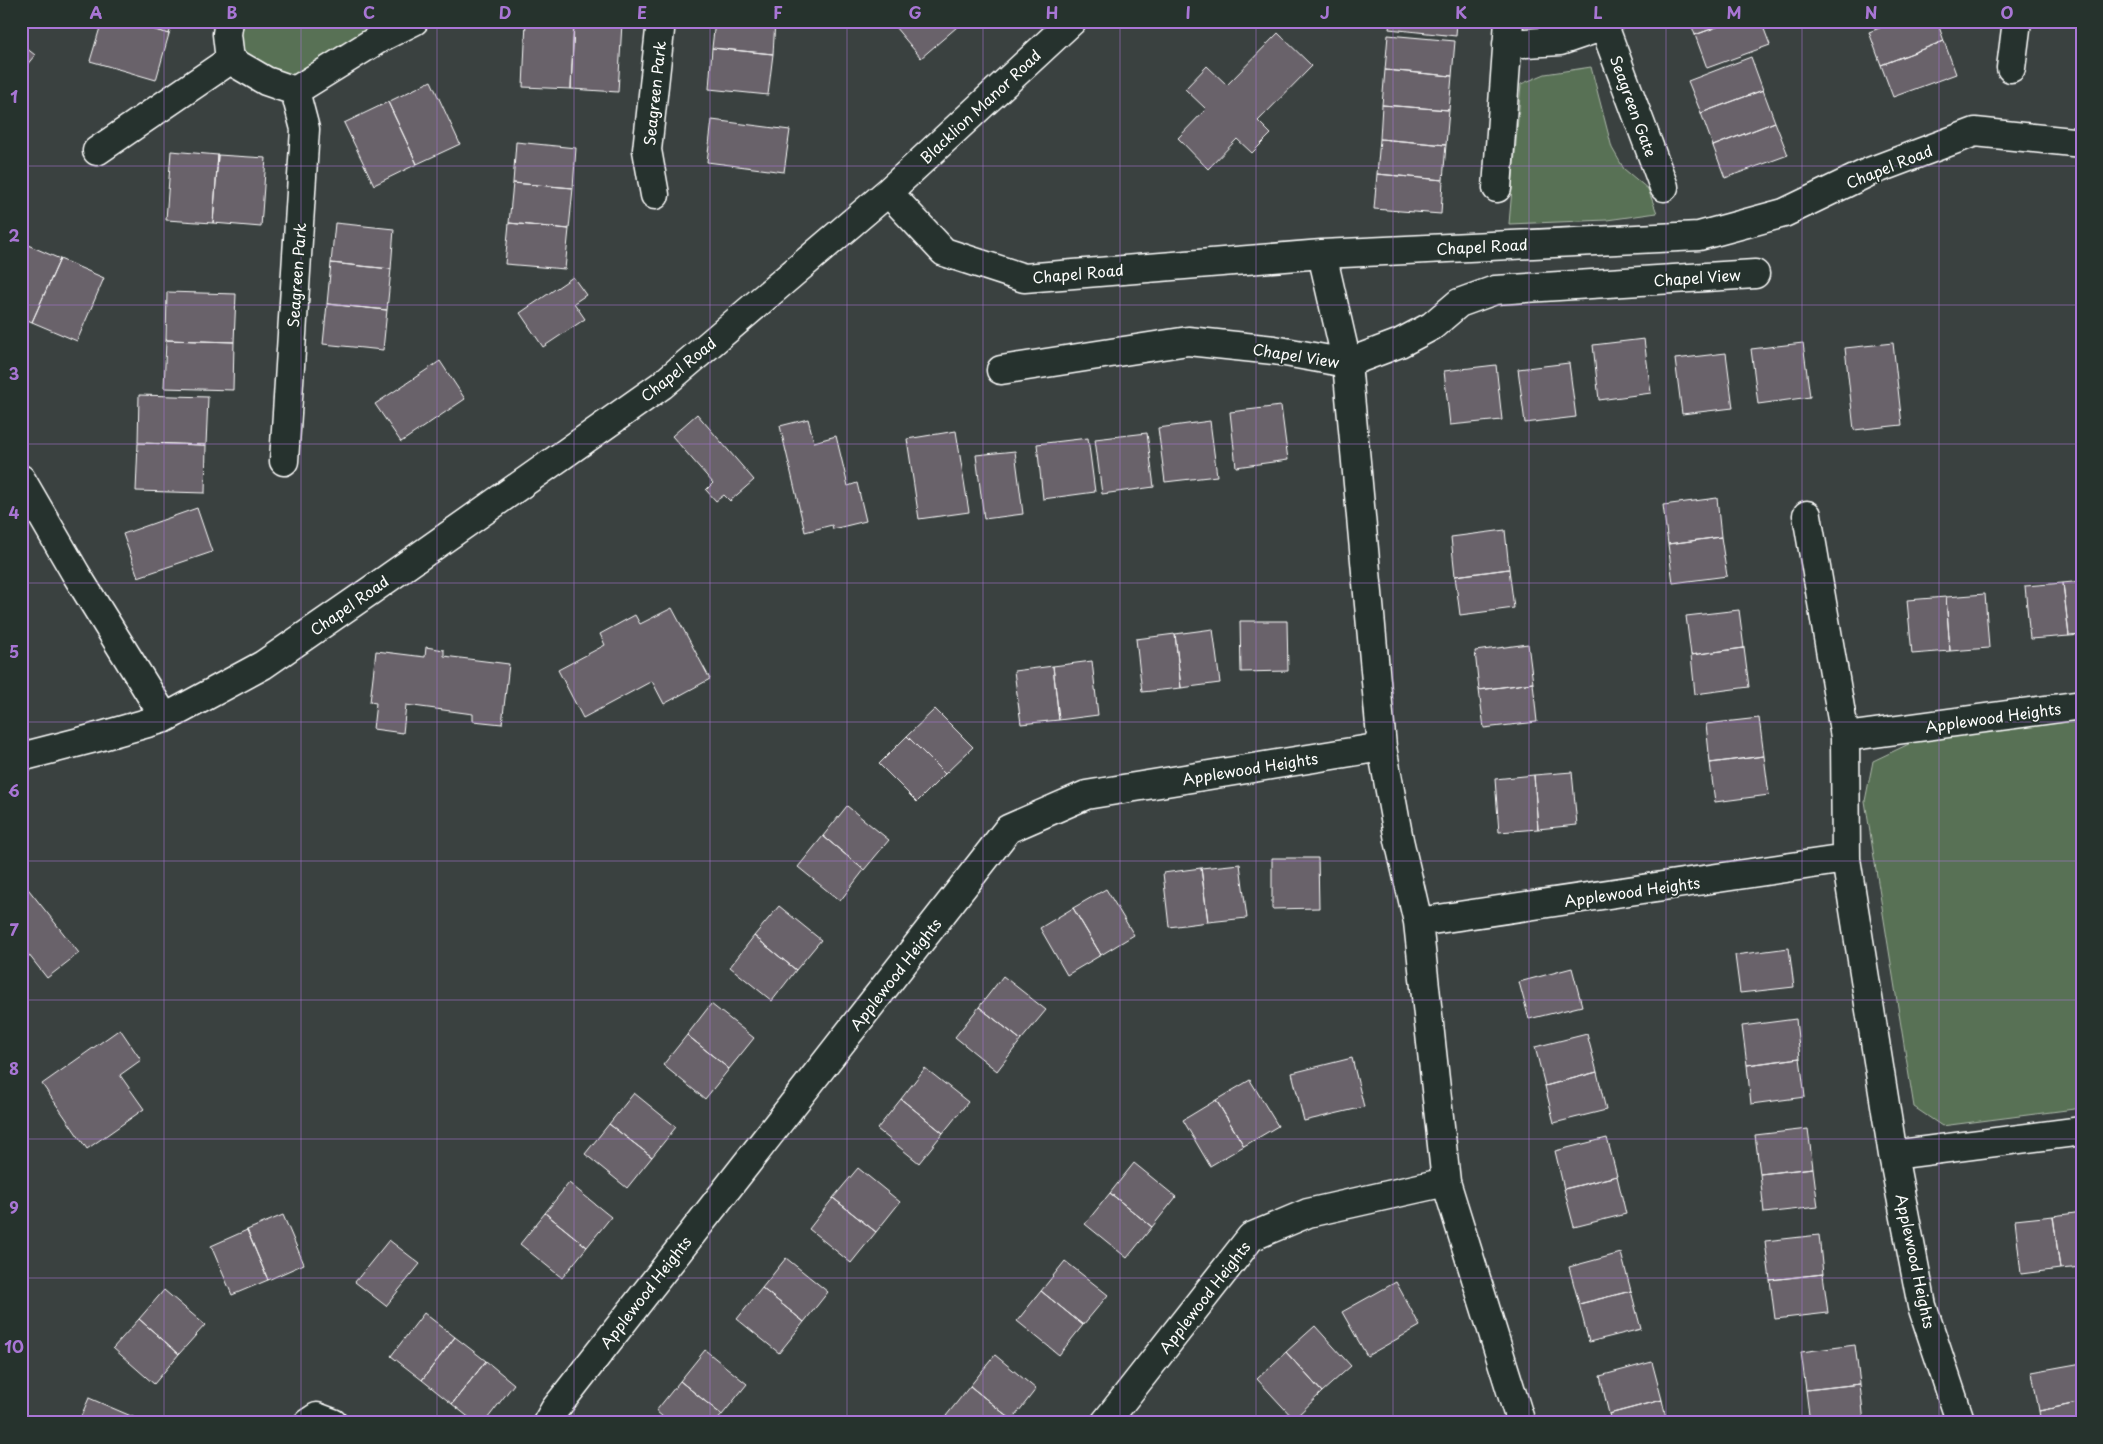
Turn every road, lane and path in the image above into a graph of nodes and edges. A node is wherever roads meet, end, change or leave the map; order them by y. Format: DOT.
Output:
graph roads {
  1 [pos="229,21"];
  2 [pos="414,21"];
  3 [pos="662,21"];
  4 [pos="1072,21"];
  5 [pos="2017,21"];
  6 [pos="1606,23"];
  7 [pos="1508,33"];
  8 [pos="230,60"];
  9 [pos="2011,68"];
  10 [pos="295,91"];
  11 [pos="2082,143"];
  12 [pos="97,151"];
  13 [pos="1664,187"];
  14 [pos="1497,188"];
  15 [pos="888,192"];
  16 [pos="655,195"];
  17 [pos="1322,254"];
  18 [pos="1755,274"];
  19 [pos="1347,363"];
  20 [pos="1001,370"];
  21 [pos="284,460"];
  22 [pos="21,479"];
  23 [pos="1807,515"];
  24 [pos="2082,705"];
  25 [pos="165,718"];
  26 [pos="1845,737"];
  27 [pos="1382,747"];
  28 [pos="21,757"];
  29 [pos="1846,859"];
  30 [pos="1418,922"];
  31 [pos="2082,1131"];
  32 [pos="1893,1156"];
  33 [pos="1446,1182"];
  34 [pos="308,1423"];
  35 [pos="333,1423"];
  36 [pos="547,1423"];
  37 [pos="1105,1423"];
  38 [pos="1521,1423"];
  39 [pos="1961,1423"];
  1 -- 8 [label="street"];
  2 -- 10 [label="street"];
  3 -- 16 [label="street, Seagreen Park"];
  4 -- 15 [label="street, Blacklion Manor Road"];
  5 -- 9 [label="street"];
  6 -- 7 [label="street, Seagreen Gate"];
  6 -- 13 [label="street, Seagreen Gate"];
  7 -- 14 [label="street, Seagreen Gate"];
  8 -- 10 [label="street"];
  8 -- 12 [label="street"];
  10 -- 21 [label="street, Seagreen Park"];
  11 -- 17 [label="street, Chapel Road"];
  15 -- 17 [label="street, Chapel Road"];
  15 -- 25 [label="street, Chapel Road"];
  17 -- 19 [label="street"];
  18 -- 19 [label="street, Chapel View"];
  19 -- 20 [label="street, Chapel View"];
  19 -- 27 [label="street"];
  22 -- 25 [label="street"];
  23 -- 26 [label="street, Applewood Heights"];
  24 -- 26 [label="street, Applewood Heights"];
  25 -- 28 [label="street, Chapel Road"];
  26 -- 29 [label="street, Applewood Heights"];
  27 -- 30 [label="street"];
  27 -- 36 [label="street, Applewood Heights"];
  29 -- 30 [label="street, Applewood Heights"];
  29 -- 32 [label="street, Applewood Heights"];
  30 -- 33 [label="street"];
  31 -- 32 [label="street"];
  32 -- 39 [label="street, Applewood Heights"];
  33 -- 37 [label="street, Applewood Heights"];
  33 -- 38 [label="street"];
  34 -- 35 [label="street"];
}
